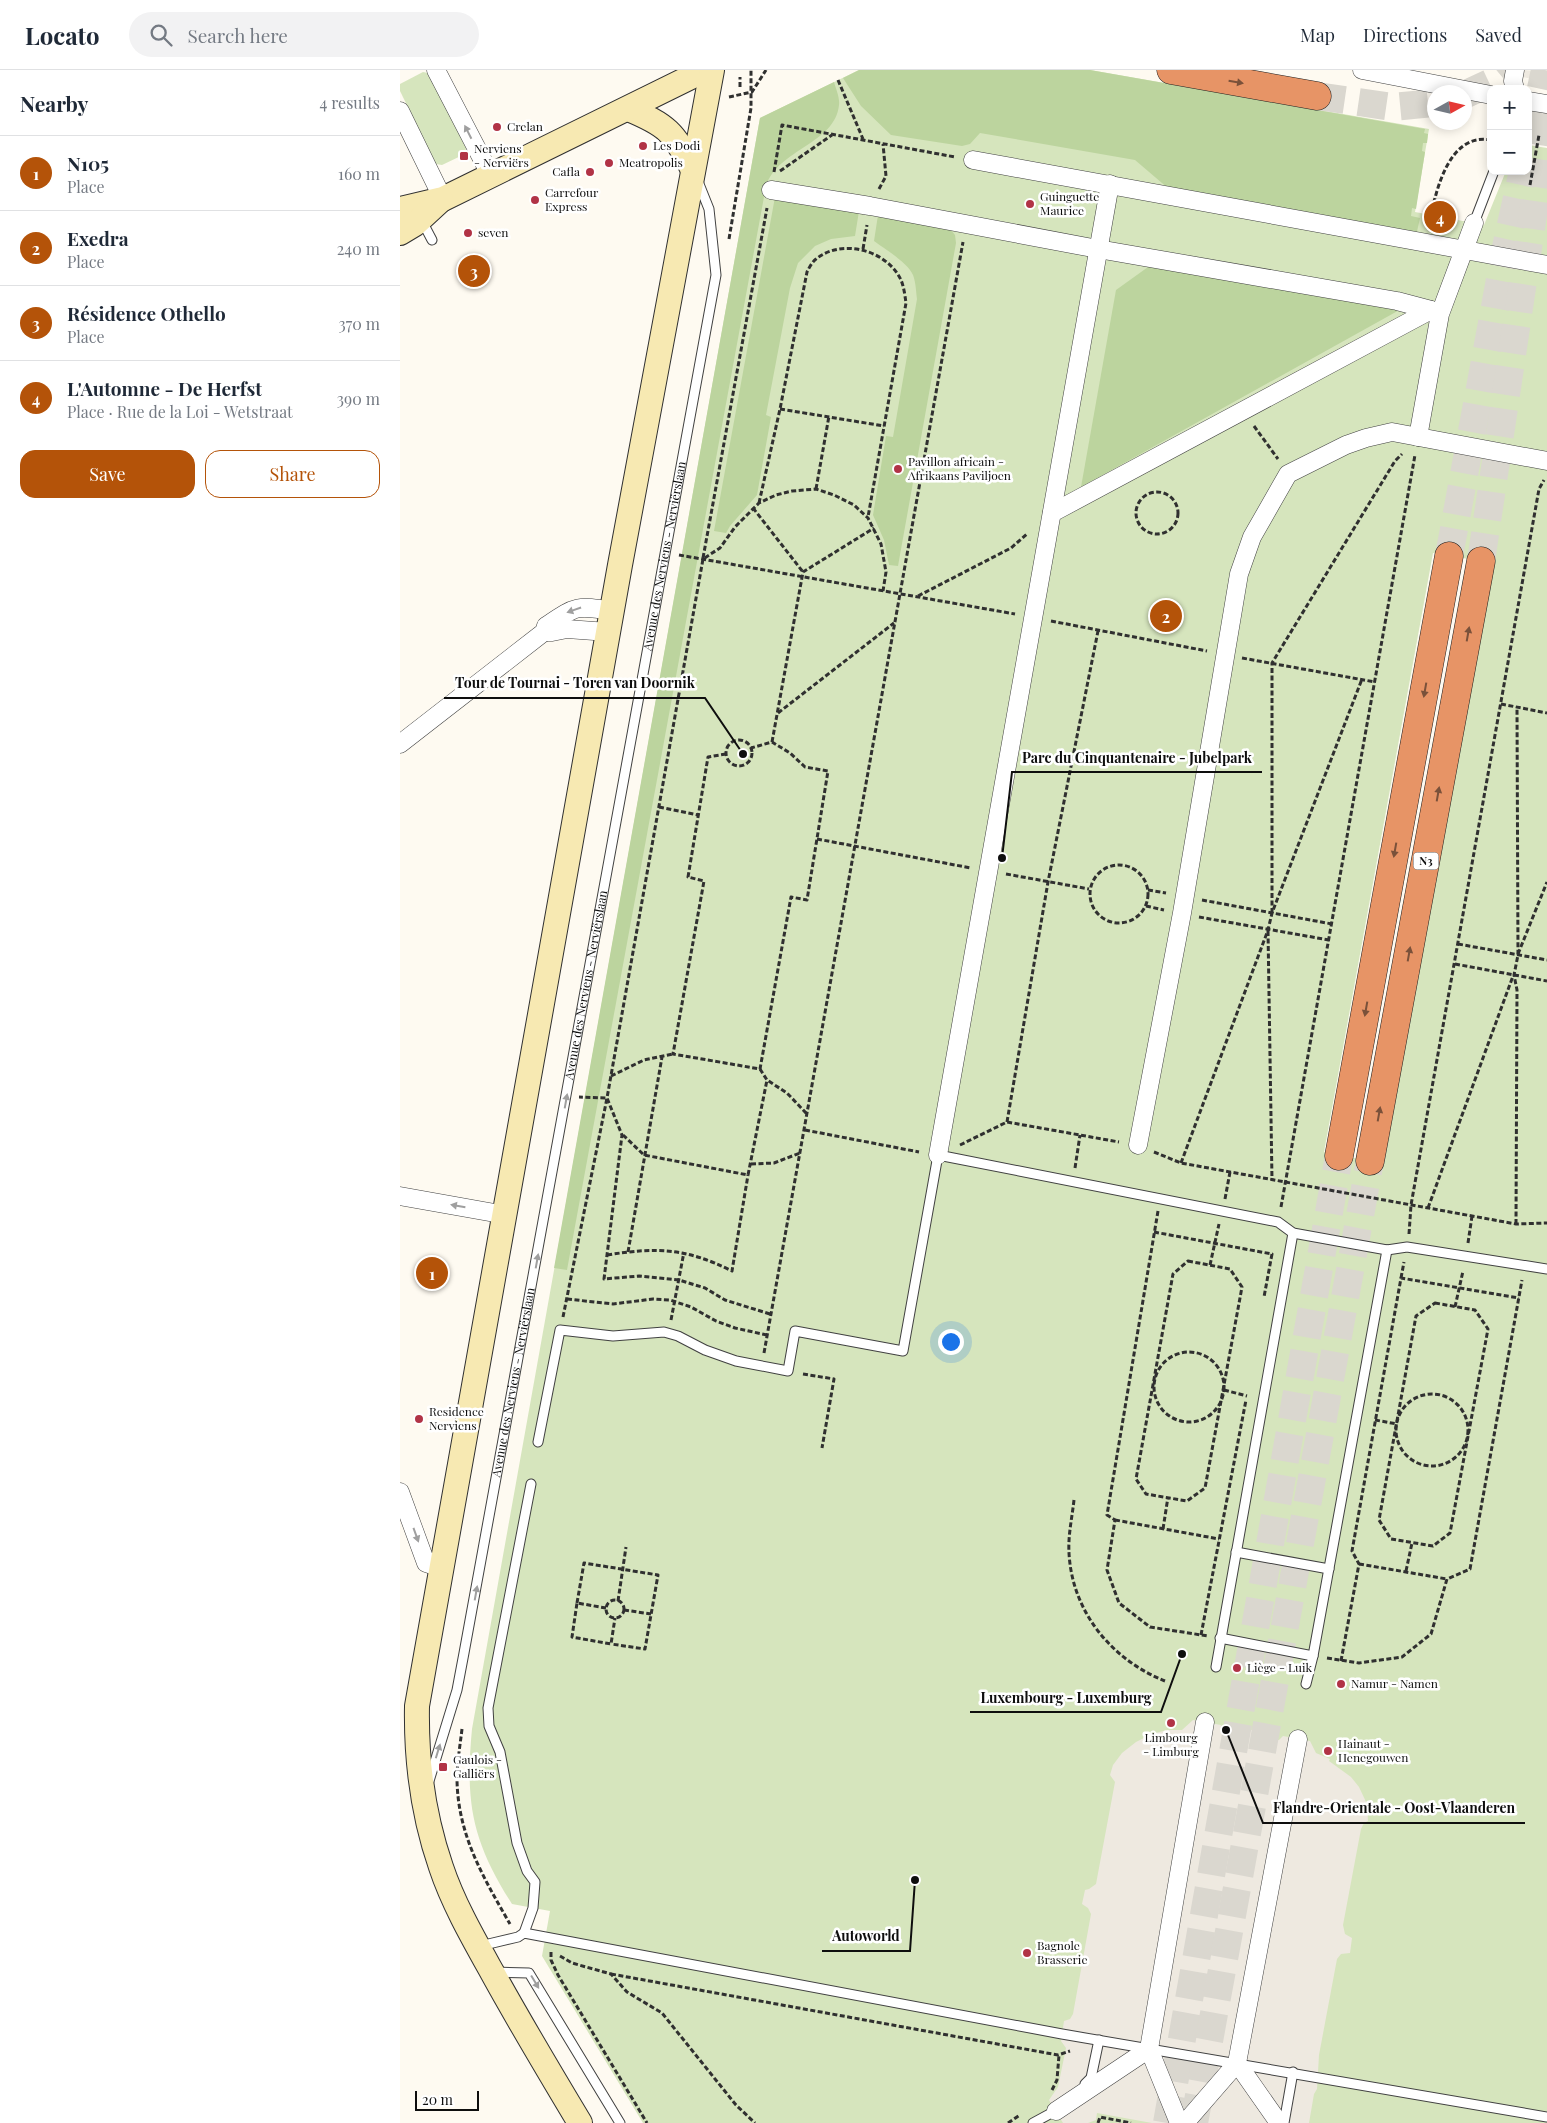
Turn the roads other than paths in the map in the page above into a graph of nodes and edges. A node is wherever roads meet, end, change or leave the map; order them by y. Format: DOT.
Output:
graph roads {
  1 [pos="436,70"];
  2 [pos="706,70"];
  3 [pos="712,70"];
  4 [pos="1170,70"];
  5 [pos="1362,70"];
  6 [pos="1515,70"];
  7 [pos="1514,85"];
  8 [pos="1487,93"];
  9 [pos="1316,96"];
  10 [pos="1532,102"];
  11 [pos="1547,104"];
  12 [pos="628,109"];
  13 [pos="400,111"];
  14 [pos="973,160"];
  15 [pos="693,170"];
  16 [pos="1492,175"];
  17 [pos="491,176"];
  18 [pos="1110,184"];
  19 [pos="771,190"];
  20 [pos="443,199"];
  21 [pos="410,214"];
  22 [pos="1474,224"];
  23 [pos="400,233"];
  24 [pos="432,240"];
  25 [pos="1098,249"];
  26 [pos="1464,250"];
  27 [pos="1547,265"];
  28 [pos="1436,312"];
  29 [pos="1418,437"];
  30 [pos="1547,461"];
  31 [pos="1052,513"];
  32 [pos="1449,556"];
  33 [pos="1481,561"];
  34 [pos="610,621"];
  35 [pos="400,744"];
  36 [pos="1138,1145"];
  37 [pos="938,1155"];
  38 [pos="1339,1156"];
  39 [pos="1370,1162"];
  40 [pos="400,1196"];
  41 [pos="506,1215"];
  42 [pos="1293,1233"];
  43 [pos="1387,1250"];
  44 [pos="1547,1270"];
  45 [pos="538,1442"];
  46 [pos="530,1484"];
  47 [pos="400,1492"];
  48 [pos="1236,1552"];
  49 [pos="441,1568"];
  50 [pos="1329,1569"];
  51 [pos="1220,1638"];
  52 [pos="1313,1656"];
  53 [pos="1216,1668"];
  54 [pos="1306,1684"];
  55 [pos="1206,1722"];
  56 [pos="1298,1739"];
  57 [pos="423,1798"];
  58 [pos="521,1935"];
  59 [pos="478,1947"];
  60 [pos="492,1972"];
  61 [pos="1099,2040"];
  62 [pos="1149,2048"];
  63 [pos="1237,2063"];
  64 [pos="1293,2072"];
  65 [pos="1056,2112"];
  66 [pos="1547,2117"];
  67 [pos="580,2123"];
  68 [pos="620,2123"];
  69 [pos="1034,2123"];
  70 [pos="1178,2123"];
  71 [pos="1185,2123"];
  72 [pos="1279,2123"];
  73 [pos="1284,2123"];
  17 -- 1 [label="street, one-way"];
  2 -- 12 [label="street"];
  3 -- 15 [label="street, Avenue des Nerviens - Nerviërslaan"];
  4 -- 9 [label="highway, one-way"];
  5 -- 8 [label="street"];
  6 -- 7 [label="street"];
  10 -- 11 [label="street"];
  12 -- 15 [label="street"];
  12 -- 17 [label="street"];
  13 -- 20 [label="street"];
  14 -- 18 [label="street"];
  15 -- 34 [label="street, Avenue des Nerviens - Nerviërslaan"];
  57 -- 15 [label="lane, Avenue des Nerviens - Nerviërslaan, one-way"];
  16 -- 22 [label="lane"];
  17 -- 20 [label="street"];
  18 -- 25 [label="street"];
  18 -- 26 [label="street"];
  19 -- 25 [label="street"];
  20 -- 21 [label="street"];
  21 -- 23 [label="street"];
  21 -- 24 [label="lane"];
  22 -- 26 [label="street"];
  25 -- 28 [label="street"];
  25 -- 31 [label="street"];
  26 -- 27 [label="street"];
  26 -- 28 [label="street"];
  28 -- 29 [label="street"];
  28 -- 31 [label="street"];
  29 -- 30 [label="street"];
  29 -- 36 [label="street"];
  31 -- 37 [label="street"];
  32 -- 38 [label="highway, N3, one-way"];
  39 -- 33 [label="highway, N3, one-way"];
  34 -- 35 [label="street"];
  34 -- 41 [label="street, Avenue des Nerviens - Nerviërslaan"];
  37 -- 42 [label="lane"];
  37 -- 45 [label="lane"];
  41 -- 40 [label="street, one-way"];
  41 -- 49 [label="street, Avenue des Nerviens - Nerviërslaan"];
  42 -- 43 [label="lane"];
  42 -- 48 [label="lane"];
  43 -- 44 [label="lane"];
  43 -- 50 [label="lane"];
  46 -- 58 [label="lane"];
  47 -- 49 [label="street, one-way"];
  48 -- 50 [label="lane"];
  48 -- 51 [label="lane"];
  49 -- 57 [label="street, Avenue des Nerviens - Nerviërslaan"];
  50 -- 52 [label="lane"];
  51 -- 52 [label="lane"];
  51 -- 53 [label="lane"];
  52 -- 54 [label="lane"];
  55 -- 62 [label="street"];
  56 -- 63 [label="street"];
  57 -- 59 [label="street, Avenue des Nerviens - Nerviërslaan"];
  58 -- 59 [label="lane"];
  58 -- 61 [label="lane"];
  59 -- 60 [label="street, Avenue des Nerviens - Nerviërslaan"];
  60 -- 67 [label="street, Avenue des Nerviens - Nerviërslaan"];
  60 -- 68 [label="lane, one-way"];
  61 -- 62 [label="lane"];
  61 -- 65 [label="lane"];
  62 -- 63 [label="lane"];
  62 -- 65 [label="street"];
  62 -- 70 [label="street"];
  63 -- 64 [label="lane"];
  63 -- 71 [label="street"];
  63 -- 72 [label="street"];
  64 -- 66 [label="lane"];
  64 -- 73 [label="lane"];
  65 -- 69 [label="lane"];
}
